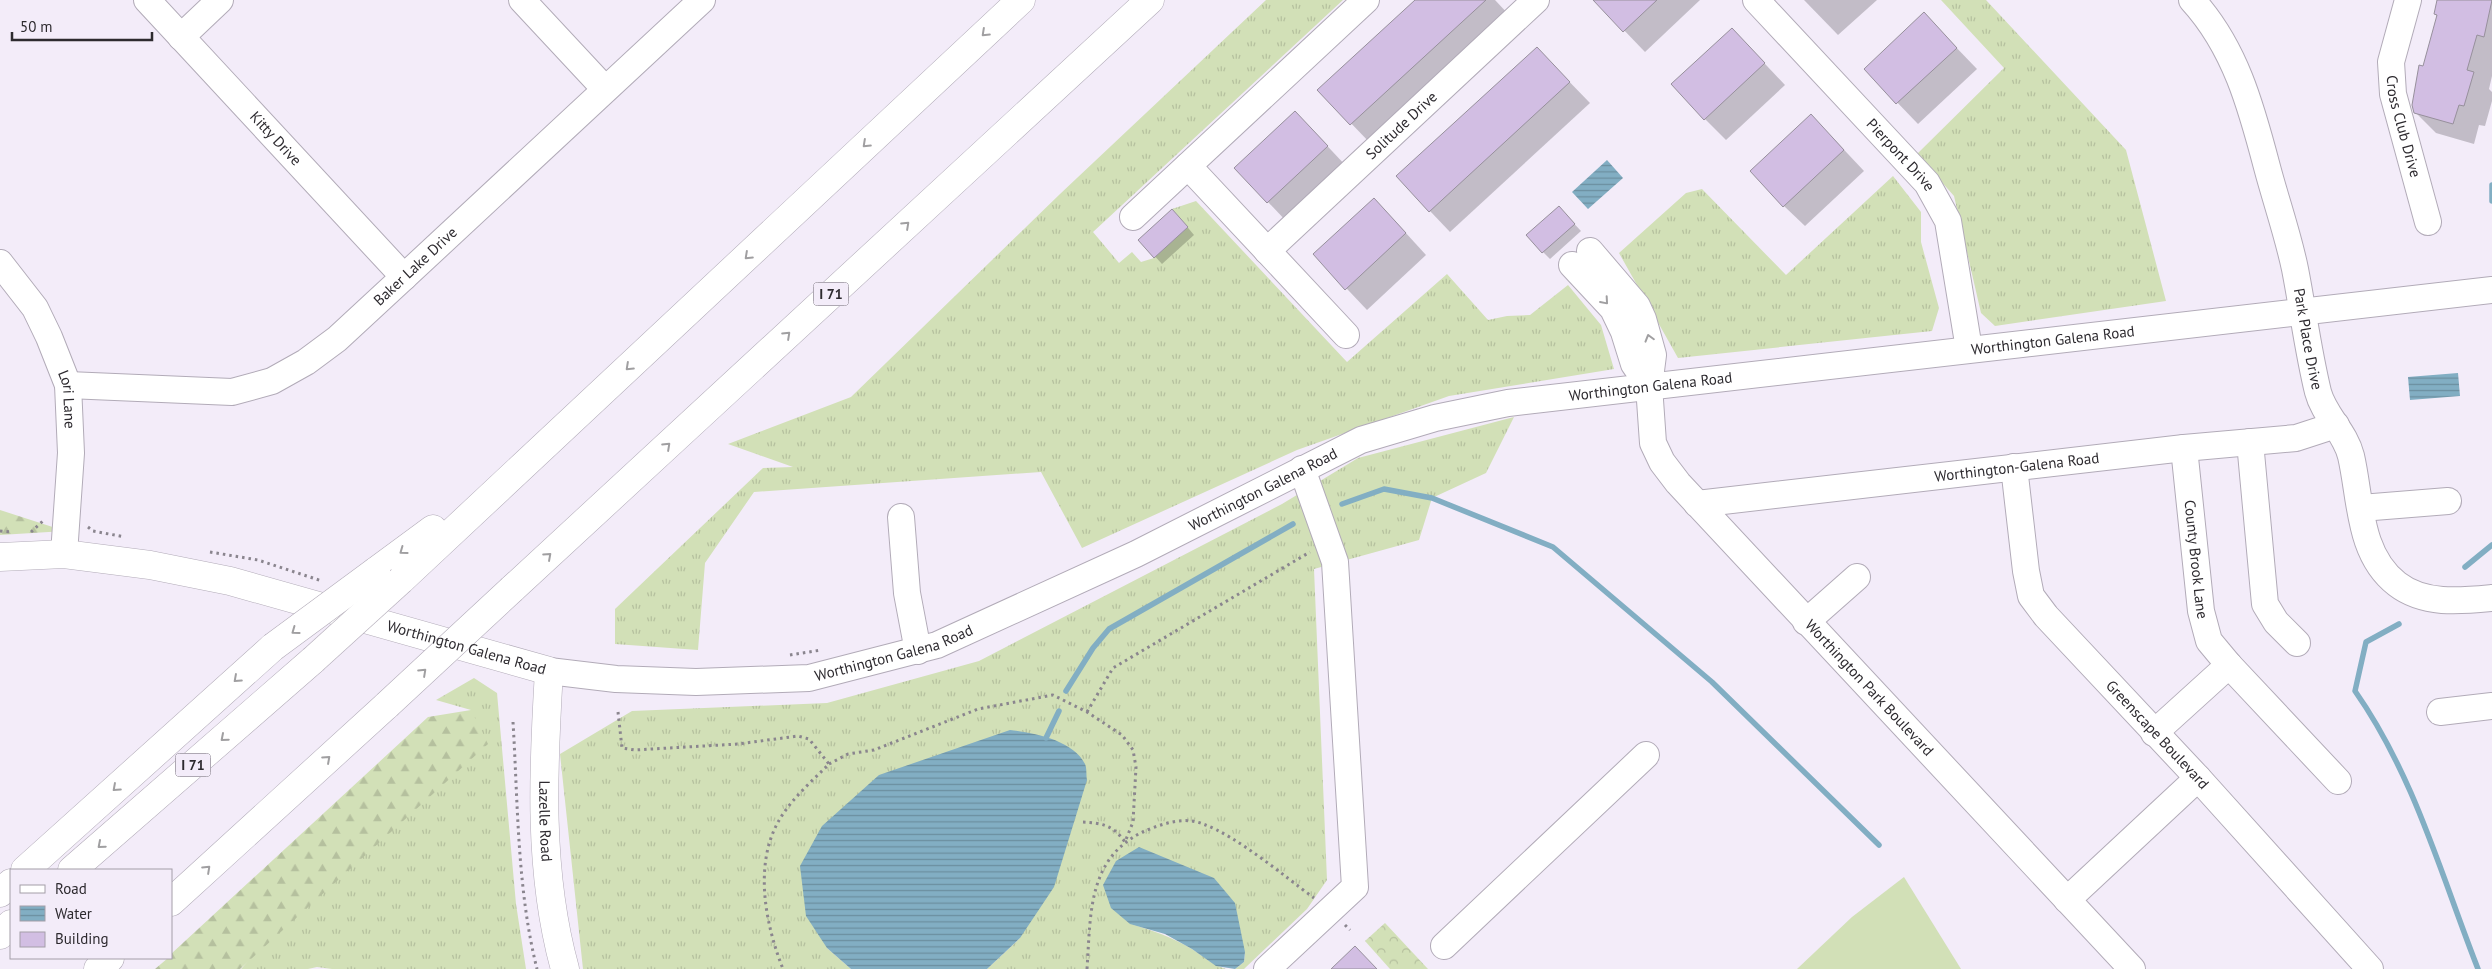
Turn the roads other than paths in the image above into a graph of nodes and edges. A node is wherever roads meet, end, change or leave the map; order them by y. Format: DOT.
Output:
graph roads {
  1 [pos="146,0"];
  2 [pos="220,0"];
  3 [pos="522,0"];
  4 [pos="702,0"];
  5 [pos="1020,0"];
  6 [pos="1150,0"];
  7 [pos="1366,0"];
  8 [pos="1536,0"];
  9 [pos="1756,0"];
  10 [pos="2192,0"];
  11 [pos="2408,0"];
  12 [pos="181,37"];
  13 [pos="605,89"];
  14 [pos="1188,166"];
  15 [pos="1133,217"];
  16 [pos="2428,222"];
  17 [pos="1267,251"];
  18 [pos="1581,258"];
  19 [pos="0,263"];
  20 [pos="404,277"];
  21 [pos="2492,290"];
  22 [pos="2302,311"];
  23 [pos="1346,335"];
  24 [pos="1969,349"];
  25 [pos="68,385"];
  26 [pos="1649,386"];
  27 [pos="2336,425"];
  28 [pos="2250,442"];
  29 [pos="2184,448"];
  30 [pos="2014,468"];
  31 [pos="1302,469"];
  32 [pos="2448,501"];
  33 [pos="1697,504"];
  34 [pos="2361,508"];
  35 [pos="901,517"];
  36 [pos="64,554"];
  37 [pos="0,557"];
  38 [pos="388,575"];
  39 [pos="1856,578"];
  40 [pos="2492,598"];
  41 [pos="1806,622"];
  42 [pos="2297,643"];
  43 [pos="918,652"];
  44 [pos="2229,665"];
  45 [pos="549,671"];
  46 [pos="2492,706"];
  47 [pos="2440,712"];
  48 [pos="2154,733"];
  49 [pos="1646,755"];
  50 [pos="2198,778"];
  51 [pos="2338,781"];
  52 [pos="26,869"];
  53 [pos="73,869"];
  54 [pos="10,884"];
  55 [pos="0,893"];
  56 [pos="2067,900"];
  57 [pos="172,901"];
  58 [pos="10,925"];
  59 [pos="0,935"];
  60 [pos="1444,946"];
  61 [pos="111,959"];
  62 [pos="100,969"];
  63 [pos="565,969"];
  64 [pos="1267,969"];
  65 [pos="2132,969"];
  66 [pos="2370,969"];
  1 -- 12 [label="street, Kitty Drive"];
  2 -- 12 [label="street"];
  3 -- 13 [label="street"];
  4 -- 13 [label="street, Baker Lake Drive"];
  5 -- 38 [label="main road, I 71, one-way"];
  57 -- 6 [label="main road, I 71, one-way, bridge"];
  7 -- 14 [label="street"];
  8 -- 17 [label="street, Solitude Drive"];
  9 -- 24 [label="street, Pierpont Drive"];
  10 -- 22 [label="street, Park Place Drive"];
  11 -- 16 [label="street, Cross Club Drive"];
  12 -- 20 [label="street, Kitty Drive"];
  13 -- 20 [label="street, Baker Lake Drive"];
  14 -- 15 [label="street"];
  14 -- 17 [label="street"];
  17 -- 23 [label="street"];
  18 -- 26 [label="street, Worthington Park Boulevard"];
  19 -- 25 [label="street, Lori Lane"];
  20 -- 25 [label="street, Baker Lake Drive"];
  21 -- 22 [label="street, Worthington Galena Road"];
  22 -- 24 [label="street, Worthington Galena Road"];
  22 -- 27 [label="street, Park Place Drive"];
  24 -- 26 [label="street, Worthington Galena Road"];
  25 -- 36 [label="street, Lori Lane"];
  26 -- 31 [label="street, Worthington Galena Road"];
  26 -- 33 [label="street, Worthington Park Boulevard"];
  27 -- 28 [label="street, Worthington-Galena Road"];
  27 -- 34 [label="street, Park Place Drive"];
  28 -- 29 [label="street, Worthington-Galena Road"];
  28 -- 42 [label="street"];
  29 -- 30 [label="street, Worthington-Galena Road"];
  29 -- 44 [label="street, County Brook Lane"];
  30 -- 33 [label="street, Worthington-Galena Road"];
  30 -- 48 [label="street, Greenscape Boulevard"];
  31 -- 43 [label="street, Worthington Galena Road"];
  31 -- 64 [label="street"];
  32 -- 34 [label="street"];
  33 -- 41 [label="street, Worthington Park Boulevard"];
  34 -- 40 [label="street, Park Place Drive"];
  35 -- 43 [label="street"];
  36 -- 37 [label="main road, Worthington Galena Road"];
  36 -- 45 [label="main road, Worthington Galena Road"];
  38 -- 52 [label="main road, one-way, bridge"];
  38 -- 53 [label="main road, I 71, one-way, bridge"];
  39 -- 41 [label="street"];
  41 -- 56 [label="street, Worthington Park Boulevard"];
  43 -- 45 [label="street, Worthington Galena Road"];
  44 -- 48 [label="street"];
  44 -- 51 [label="street, County Brook Lane"];
  45 -- 63 [label="main road, Lazelle Road"];
  46 -- 47 [label="street"];
  48 -- 50 [label="street, Greenscape Boulevard"];
  49 -- 60 [label="street"];
  50 -- 56 [label="street"];
  50 -- 66 [label="street, Greenscape Boulevard"];
  54 -- 55 [label="main road"];
  56 -- 65 [label="street, Worthington Park Boulevard"];
  58 -- 59 [label="main road"];
  61 -- 62 [label="main road"];
}
